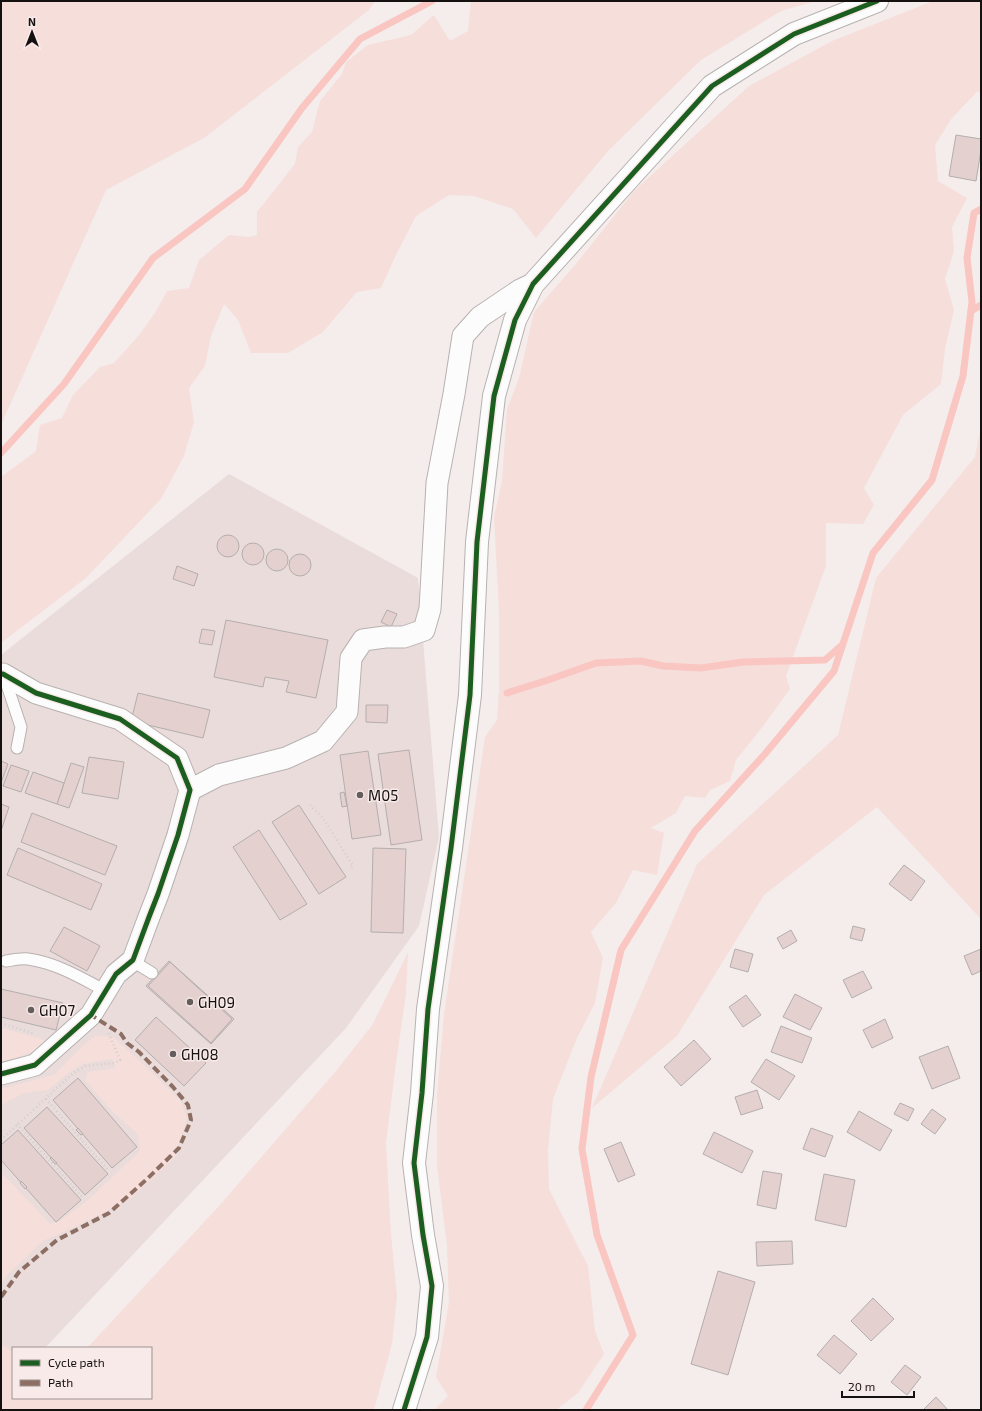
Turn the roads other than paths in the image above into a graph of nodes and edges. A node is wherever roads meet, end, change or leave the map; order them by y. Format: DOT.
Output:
graph roads {
  1 [pos="877,1"];
  2 [pos="533,284"];
  3 [pos="2,674"];
  4 [pos="17,748"];
  5 [pos="190,790"];
  6 [pos="133,960"];
  7 [pos="6,961"];
  8 [pos="152,973"];
  9 [pos="106,991"];
  10 [pos="1,1074"];
  11 [pos="404,1410"];
  1 -- 2 [label="street"];
  2 -- 5 [label="street"];
  2 -- 11 [label="street"];
  3 -- 4 [label="lane"];
  3 -- 5 [label="street"];
  5 -- 6 [label="street"];
  6 -- 8 [label="lane"];
  6 -- 9 [label="street"];
  7 -- 9 [label="lane"];
  9 -- 10 [label="street"];
}
